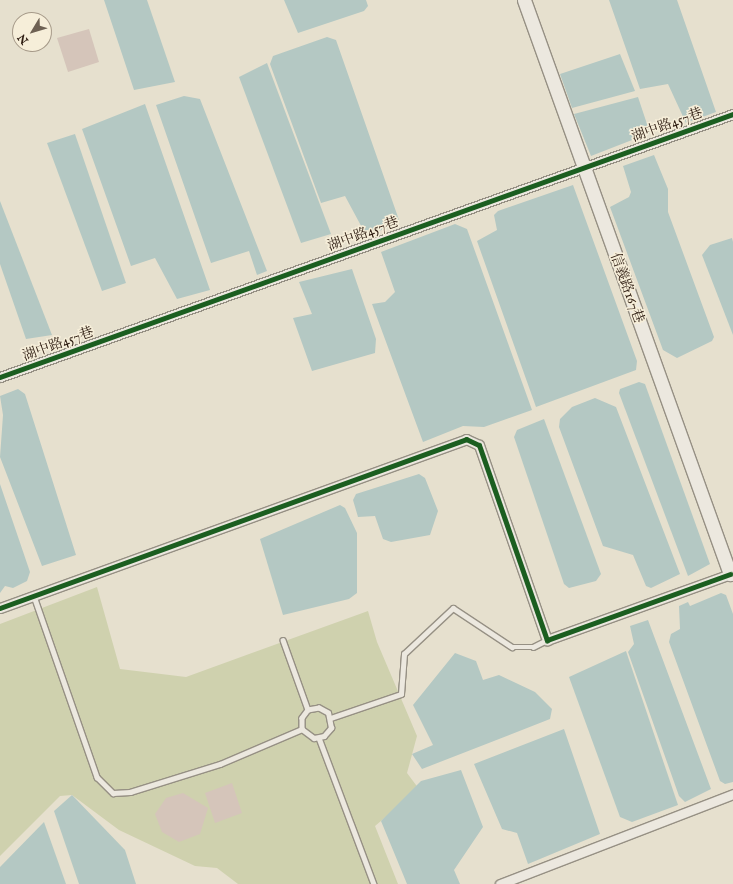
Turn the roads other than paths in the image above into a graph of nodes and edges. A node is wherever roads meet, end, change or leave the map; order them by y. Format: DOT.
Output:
graph roads {
  1 [pos="524,0"];
  2 [pos="733,114"];
  3 [pos="583,168"];
  4 [pos="0,377"];
  5 [pos="732,573"];
  6 [pos="34,596"];
  7 [pos="0,608"];
  8 [pos="284,640"];
  9 [pos="547,640"];
  10 [pos="308,710"];
  11 [pos="331,718"];
  12 [pos="302,729"];
  13 [pos="319,738"];
  14 [pos="733,794"];
  15 [pos="374,884"];
  16 [pos="500,884"];
  1 -- 3 [label="street, 信義路167巷"];
  2 -- 3 [label="street, 湖中路457巷"];
  3 -- 4 [label="street, 湖中路457巷"];
  3 -- 5 [label="street, 信義路167巷"];
  5 -- 9 [label="street"];
  6 -- 7 [label="street"];
  6 -- 9 [label="street"];
  6 -- 12 [label="lane"];
  8 -- 10 [label="lane"];
  9 -- 11 [label="lane"];
  10 -- 11 [label="lane"];
  10 -- 12 [label="lane"];
  11 -- 13 [label="lane"];
  12 -- 13 [label="lane"];
  13 -- 15 [label="lane"];
  14 -- 16 [label="street"];
}
